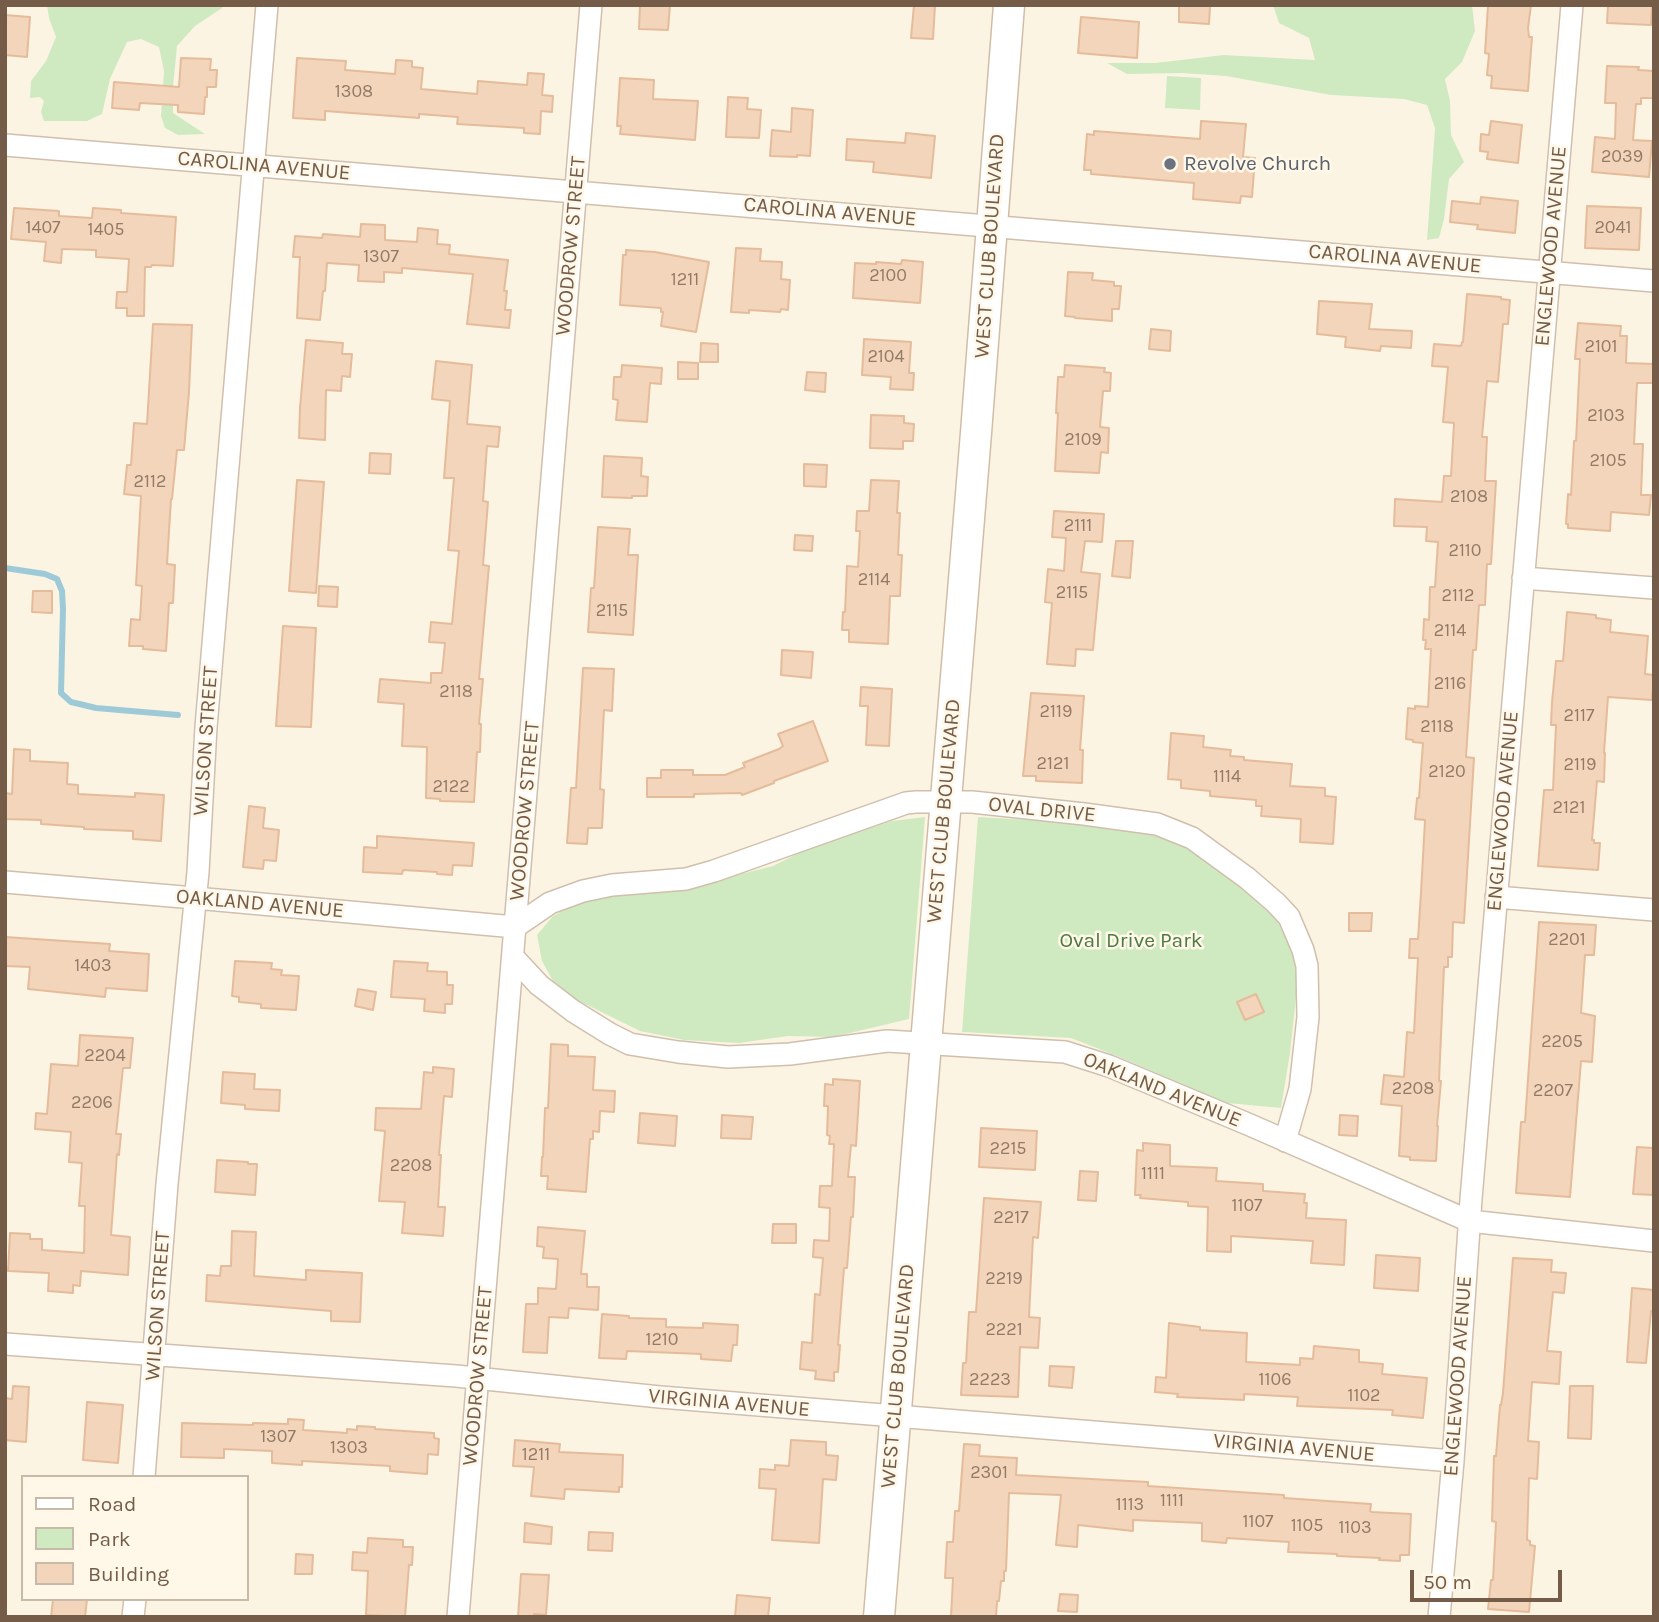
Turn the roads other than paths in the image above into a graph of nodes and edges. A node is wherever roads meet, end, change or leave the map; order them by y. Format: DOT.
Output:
graph roads {
  1 [pos="267,5"];
  2 [pos="591,5"];
  3 [pos="1009,5"];
  4 [pos="1572,5"];
  5 [pos="5,145"];
  6 [pos="254,165"];
  7 [pos="576,191"];
  8 [pos="991,226"];
  9 [pos="1549,272"];
  10 [pos="1654,281"];
  11 [pos="1523,578"];
  12 [pos="1654,588"];
  13 [pos="946,802"];
  14 [pos="5,883"];
  15 [pos="1496,897"];
  16 [pos="195,898"];
  17 [pos="1654,911"];
  18 [pos="515,927"];
  19 [pos="513,957"];
  20 [pos="926,1044"];
  21 [pos="1285,1141"];
  22 [pos="1469,1221"];
  23 [pos="1654,1241"];
  24 [pos="5,1344"];
  25 [pos="154,1355"];
  26 [pos="478,1378"];
  27 [pos="895,1417"];
  28 [pos="1453,1461"];
  29 [pos="144,1475"];
  30 [pos="458,1617"];
  31 [pos="879,1617"];
  32 [pos="1439,1617"];
  1 -- 6 [label="street, WILSON STREET"];
  2 -- 7 [label="street, WOODROW STREET"];
  3 -- 8 [label="street, WEST CLUB BOULEVARD"];
  4 -- 9 [label="street, ENGLEWOOD AVENUE"];
  5 -- 6 [label="street, CAROLINA AVENUE"];
  6 -- 7 [label="street, CAROLINA AVENUE"];
  6 -- 16 [label="street, WILSON STREET"];
  7 -- 8 [label="street, CAROLINA AVENUE"];
  7 -- 18 [label="street, WOODROW STREET"];
  8 -- 9 [label="street, CAROLINA AVENUE"];
  8 -- 13 [label="street, WEST CLUB BOULEVARD"];
  9 -- 10 [label="street, CAROLINA AVENUE"];
  9 -- 11 [label="street, ENGLEWOOD AVENUE"];
  11 -- 12 [label="street"];
  11 -- 15 [label="street, ENGLEWOOD AVENUE"];
  13 -- 18 [label="street, OVAL DRIVE"];
  13 -- 20 [label="street, WEST CLUB BOULEVARD"];
  13 -- 21 [label="street, OVAL DRIVE"];
  14 -- 16 [label="street, OAKLAND AVENUE"];
  15 -- 17 [label="street"];
  15 -- 22 [label="street, ENGLEWOOD AVENUE"];
  16 -- 18 [label="street, OAKLAND AVENUE"];
  16 -- 25 [label="street, WILSON STREET"];
  18 -- 19 [label="street, WOODROW STREET"];
  19 -- 20 [label="street, OAKLAND AVENUE"];
  19 -- 26 [label="street, WOODROW STREET"];
  20 -- 21 [label="street, OAKLAND AVENUE"];
  20 -- 27 [label="street, WEST CLUB BOULEVARD"];
  21 -- 22 [label="street, OAKLAND AVENUE"];
  22 -- 23 [label="street, OAKLAND AVENUE"];
  22 -- 28 [label="street, ENGLEWOOD AVENUE"];
  24 -- 25 [label="street, VIRGINIA AVENUE"];
  25 -- 26 [label="street, VIRGINIA AVENUE"];
  25 -- 29 [label="street, WILSON STREET"];
  26 -- 27 [label="street, VIRGINIA AVENUE"];
  26 -- 30 [label="street, WOODROW STREET"];
  27 -- 28 [label="street, VIRGINIA AVENUE"];
  27 -- 31 [label="street, WEST CLUB BOULEVARD"];
  28 -- 32 [label="street, ENGLEWOOD AVENUE"];
}
